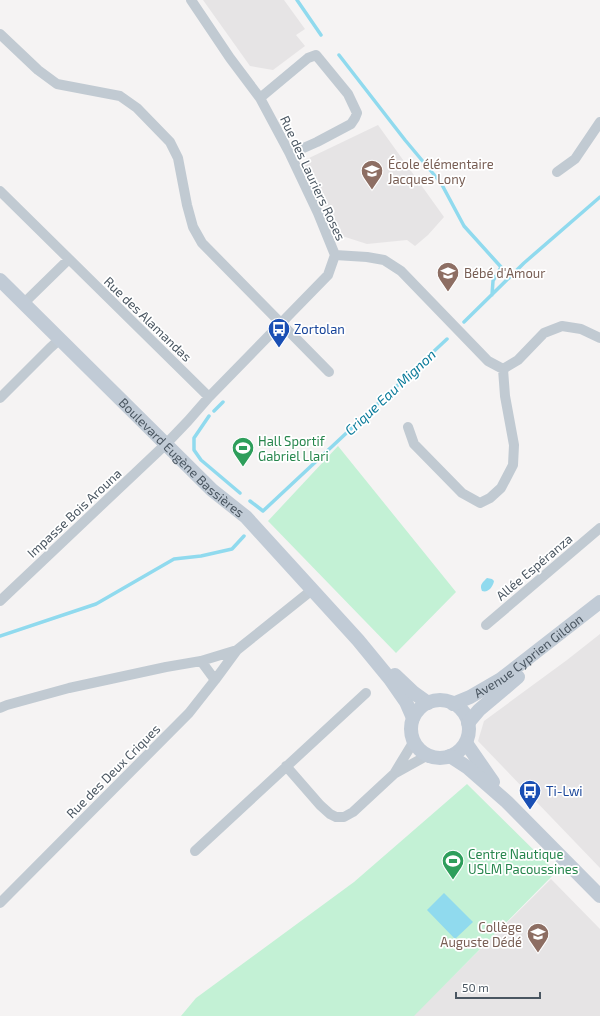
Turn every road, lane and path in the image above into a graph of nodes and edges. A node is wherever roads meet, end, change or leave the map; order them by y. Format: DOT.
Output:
graph roads {
  1 [pos="191,0"];
  2 [pos="0,34"];
  3 [pos="260,98"];
  4 [pos="600,122"];
  5 [pos="290,154"];
  6 [pos="557,172"];
  7 [pos="0,191"];
  8 [pos="335,255"];
  9 [pos="69,260"];
  10 [pos="0,280"];
  11 [pos="24,303"];
  12 [pos="281,323"];
  13 [pos="600,338"];
  14 [pos="60,339"];
  15 [pos="503,369"];
  16 [pos="329,372"];
  17 [pos="209,397"];
  18 [pos="0,398"];
  19 [pos="408,427"];
  20 [pos="166,444"];
  21 [pos="600,528"];
  22 [pos="312,590"];
  23 [pos="0,601"];
  24 [pos="600,602"];
  25 [pos="600,613"];
  26 [pos="486,625"];
  27 [pos="358,640"];
  28 [pos="237,650"];
  29 [pos="201,661"];
  30 [pos="215,680"];
  31 [pos="366,693"];
  32 [pos="428,703"];
  33 [pos="453,704"];
  34 [pos="0,708"];
  35 [pos="414,718"];
  36 [pos="468,723"];
  37 [pos="414,741"];
  38 [pos="466,743"];
  39 [pos="428,755"];
  40 [pos="450,756"];
  41 [pos="286,766"];
  42 [pos="394,774"];
  43 [pos="507,802"];
  44 [pos="195,851"];
  45 [pos="600,896"];
  46 [pos="0,903"];
  1 -- 3 [label="street, Rue des Lauriers Roses"];
  2 -- 12 [label="street"];
  3 -- 5 [label="street, Rue des Lauriers Roses"];
  3 -- 5 [label="street"];
  4 -- 6 [label="street"];
  5 -- 8 [label="street, Rue des Lauriers Roses"];
  7 -- 9 [label="street, Rue des Alamandas"];
  8 -- 12 [label="street, Rue des Lauriers Roses"];
  8 -- 15 [label="street"];
  9 -- 11 [label="street"];
  9 -- 17 [label="street, Rue des Alamandas"];
  10 -- 11 [label="street, Boulevard Eugène Bassières"];
  11 -- 14 [label="street, Boulevard Eugène Bassières"];
  12 -- 16 [label="street"];
  12 -- 17 [label="street, Rue des Lauriers Roses"];
  13 -- 15 [label="street"];
  14 -- 18 [label="street"];
  14 -- 20 [label="street, Boulevard Eugène Bassières"];
  15 -- 19 [label="street"];
  17 -- 20 [label="street, Rue des Lauriers Roses"];
  20 -- 22 [label="street, Boulevard Eugène Bassières"];
  20 -- 23 [label="street, Impasse Bois Arouna"];
  21 -- 26 [label="street, Allée Espéranza"];
  22 -- 27 [label="street, Boulevard Eugène Bassières"];
  22 -- 28 [label="street, Rue des Deux Criques"];
  24 -- 33 [label="street, Avenue Cyprien Gildon"];
  25 -- 36 [label="street, Avenue Cyprien Gildon"];
  27 -- 32 [label="street, Boulevard Eugène Bassières"];
  27 -- 35 [label="street, Boulevard Eugène Bassières"];
  28 -- 29 [label="street, Rue des Deux Criques"];
  28 -- 30 [label="street, Rue des Deux Criques"];
  29 -- 30 [label="street"];
  29 -- 34 [label="street, Rue des Deux Criques"];
  30 -- 46 [label="street, Rue des Deux Criques"];
  31 -- 41 [label="street"];
  32 -- 33 [label="street"];
  32 -- 35 [label="street"];
  33 -- 36 [label="street"];
  35 -- 37 [label="street"];
  36 -- 38 [label="street"];
  37 -- 39 [label="street"];
  37 -- 42 [label="street"];
  38 -- 40 [label="street"];
  38 -- 43 [label="street"];
  39 -- 40 [label="street"];
  39 -- 42 [label="street"];
  40 -- 43 [label="street"];
  41 -- 42 [label="street"];
  41 -- 44 [label="street"];
  43 -- 45 [label="street"];
}
